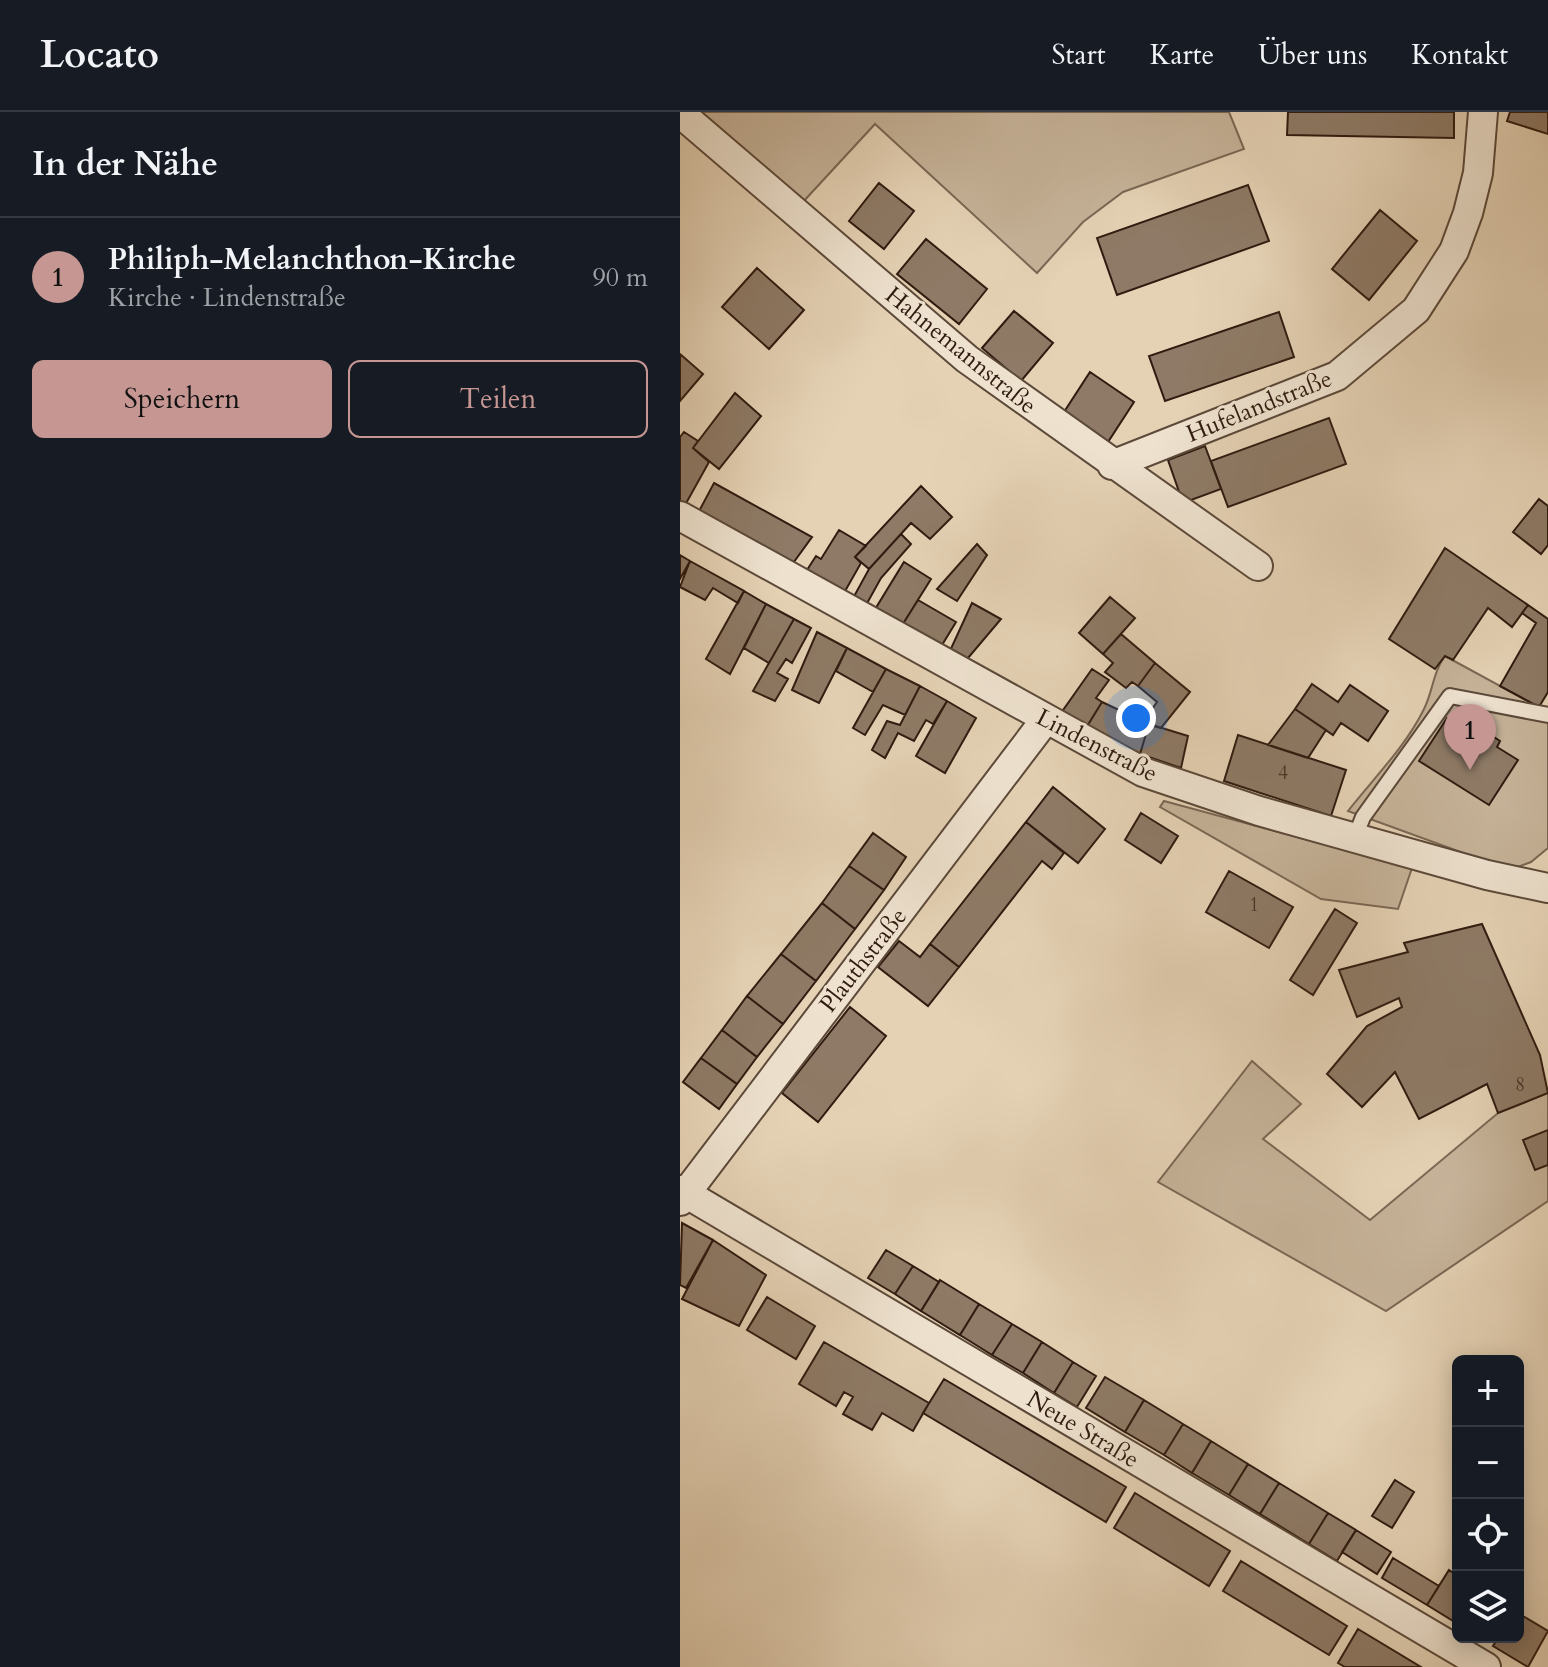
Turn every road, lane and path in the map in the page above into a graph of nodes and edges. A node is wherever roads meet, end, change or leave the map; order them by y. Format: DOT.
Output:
graph roads {
  1 [pos="1483,112"];
  2 [pos="680,113"];
  3 [pos="1112,465"];
  4 [pos="680,516"];
  5 [pos="1258,566"];
  6 [pos="1548,715"];
  7 [pos="1046,719"];
  8 [pos="1355,837"];
  9 [pos="1548,888"];
  10 [pos="681,1195"];
  11 [pos="1486,1667"];
  1 -- 3 [label="street, Hufelandstraße"];
  2 -- 3 [label="street, Hahnemannstraße"];
  3 -- 5 [label="street, Hahnemannstraße"];
  4 -- 7 [label="street, Lindenstraße"];
  6 -- 8 [label="lane"];
  7 -- 8 [label="street, Lindenstraße"];
  7 -- 10 [label="street, Plauthstraße"];
  8 -- 9 [label="street, Lindenstraße"];
  10 -- 11 [label="street, Neue Straße"];
}
